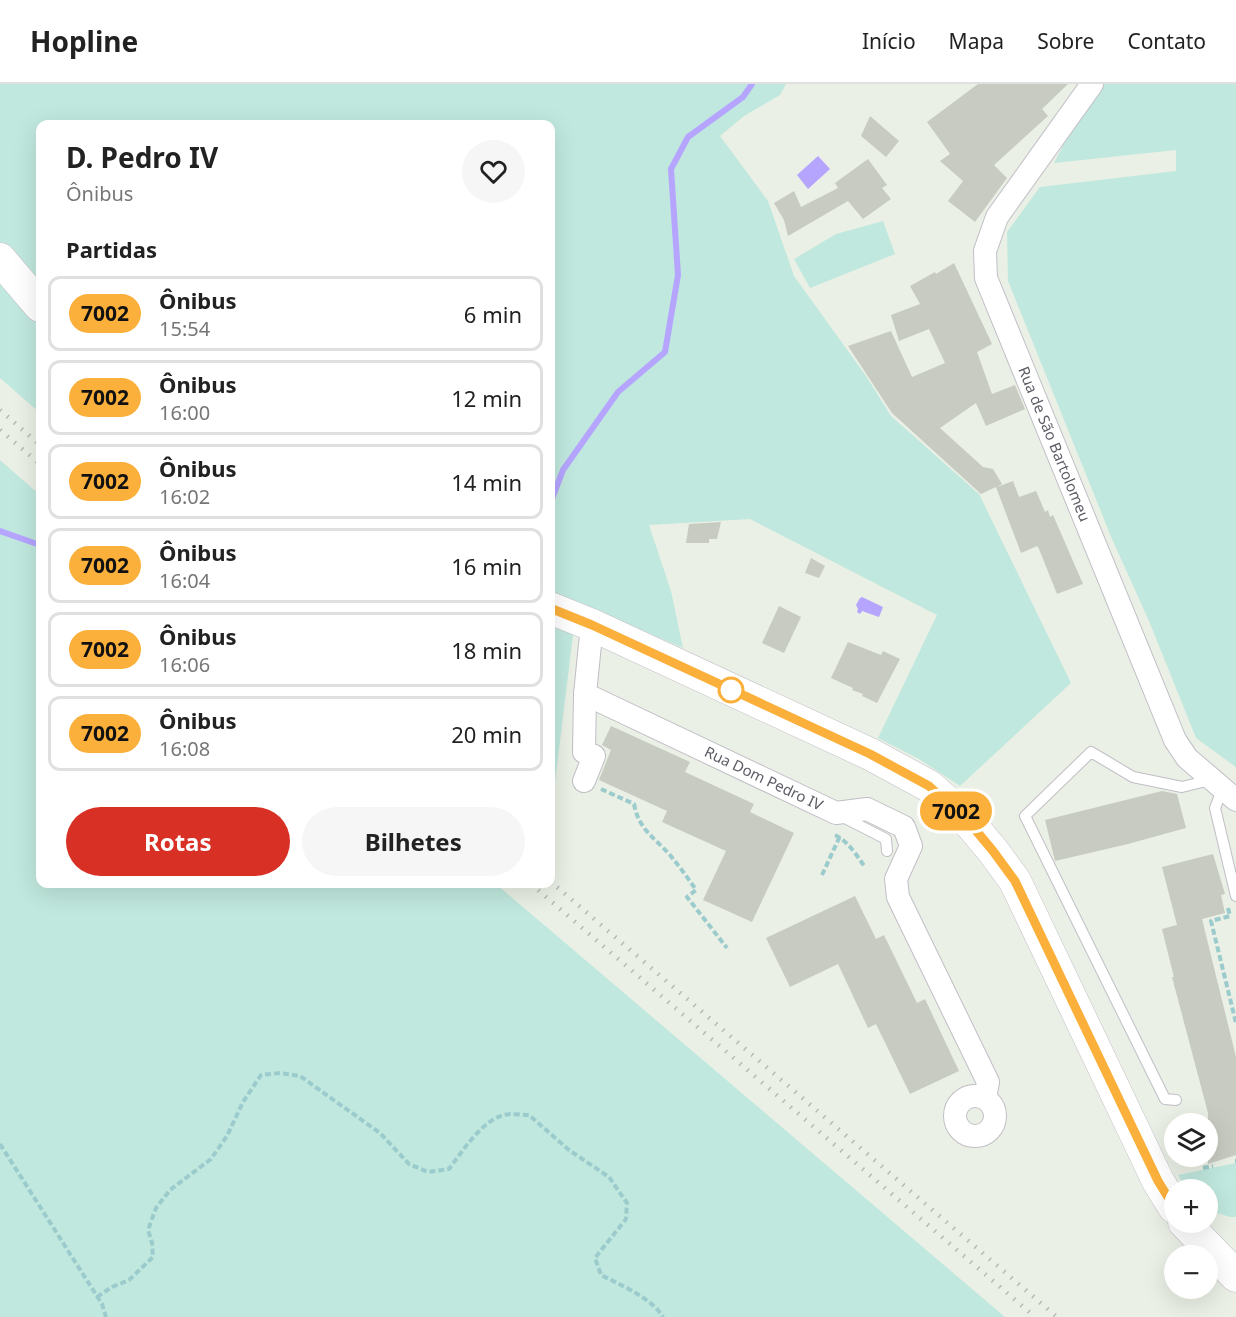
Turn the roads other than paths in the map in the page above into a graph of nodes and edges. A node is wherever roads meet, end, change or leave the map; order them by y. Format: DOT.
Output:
graph roads {
  1 [pos="1092,84"];
  2 [pos="0,260"];
  3 [pos="36,301"];
  4 [pos="555,610"];
  5 [pos="592,625"];
  6 [pos="585,694"];
  7 [pos="584,781"];
  8 [pos="1223,790"];
  9 [pos="842,816"];
  10 [pos="887,851"];
  11 [pos="1236,896"];
  12 [pos="985,1098"];
  13 [pos="1176,1100"];
  14 [pos="1164,1191"];
  15 [pos="1195,1233"];
  16 [pos="1236,1276"];
  1 -- 8 [label="street, Rua de São Bartolomeu"];
  2 -- 3 [label="main road"];
  4 -- 5 [label="main road"];
  5 -- 6 [label="street"];
  5 -- 14 [label="main road"];
  6 -- 7 [label="street"];
  6 -- 9 [label="street, Rua Dom Pedro IV"];
  8 -- 11 [label="lane"];
  8 -- 13 [label="lane"];
  9 -- 10 [label="lane"];
  9 -- 12 [label="street, Rua Dom Pedro IV"];
  15 -- 16 [label="main road"];
}
